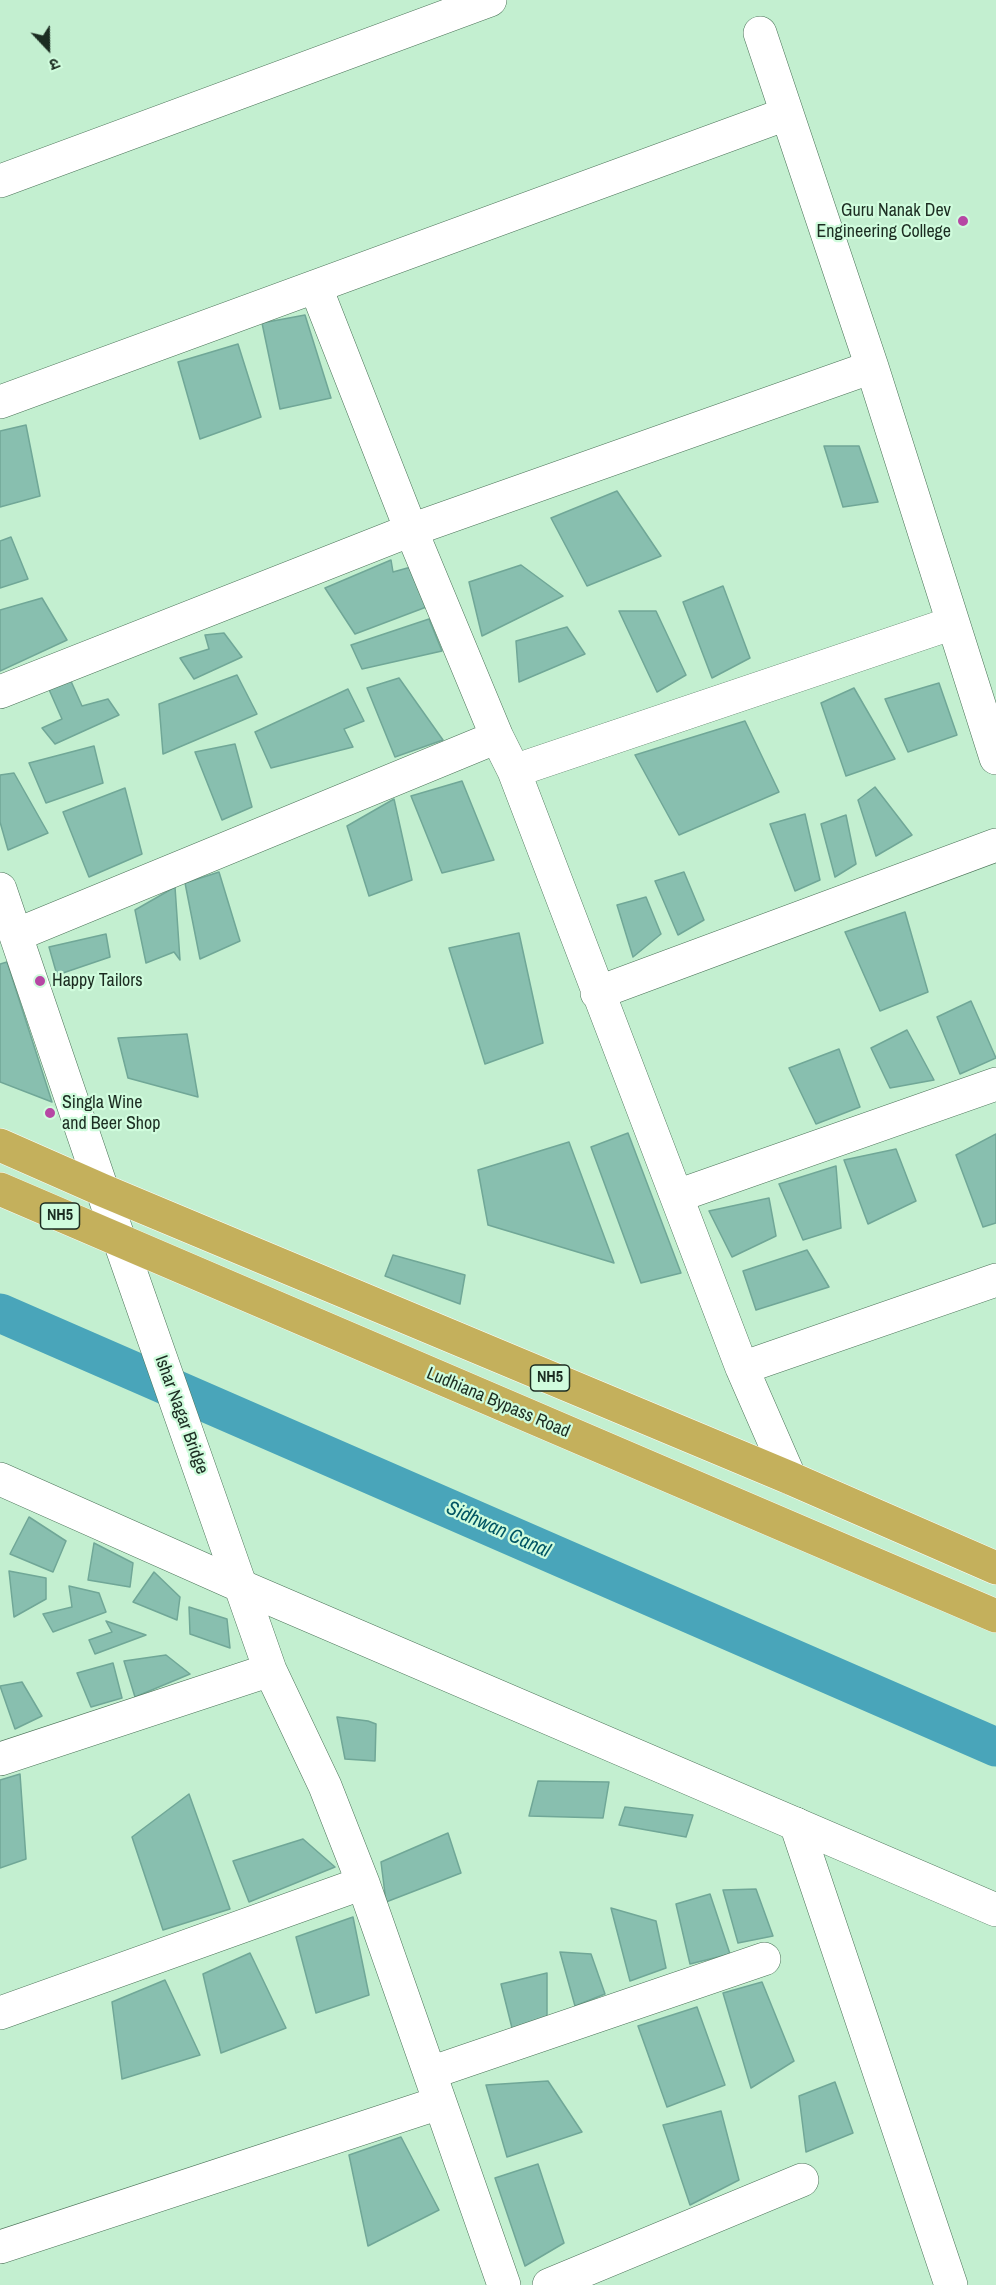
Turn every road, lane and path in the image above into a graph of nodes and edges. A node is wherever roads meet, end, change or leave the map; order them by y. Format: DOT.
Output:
graph roads {
  1 [pos="490,0"];
  2 [pos="760,33"];
  3 [pos="786,114"];
  4 [pos="0,181"];
  5 [pos="316,288"];
  6 [pos="872,367"];
  7 [pos="0,402"];
  8 [pos="411,530"];
  9 [pos="953,623"];
  10 [pos="0,692"];
  11 [pos="497,737"];
  12 [pos="996,758"];
  13 [pos="514,771"];
  14 [pos="996,845"];
  15 [pos="0,889"];
  16 [pos="16,935"];
  17 [pos="597,993"];
  18 [pos="996,1084"];
  19 [pos="0,1145"];
  20 [pos="0,1190"];
  21 [pos="102,1190"];
  22 [pos="677,1196"];
  23 [pos="120,1242"];
  24 [pos="996,1280"];
  25 [pos="742,1368"];
  26 [pos="790,1478"];
  27 [pos="0,1479"];
  28 [pos="996,1568"];
  29 [pos="243,1587"];
  30 [pos="996,1616"];
  31 [pos="270,1670"];
  32 [pos="0,1759"];
  33 [pos="796,1824"];
  34 [pos="363,1883"];
  35 [pos="996,1910"];
  36 [pos="764,1959"];
  37 [pos="0,2013"];
  38 [pos="434,2088"];
  39 [pos="802,2180"];
  40 [pos="0,2247"];
  41 [pos="504,2285"];
  42 [pos="549,2285"];
  43 [pos="951,2285"];
  1 -- 4 [label="street"];
  2 -- 3 [label="street"];
  3 -- 5 [label="street"];
  3 -- 6 [label="street"];
  5 -- 7 [label="street"];
  5 -- 8 [label="street"];
  6 -- 8 [label="street"];
  6 -- 9 [label="street"];
  8 -- 10 [label="street"];
  8 -- 11 [label="street"];
  9 -- 12 [label="street"];
  9 -- 13 [label="street"];
  11 -- 13 [label="street"];
  11 -- 16 [label="street"];
  13 -- 17 [label="street"];
  14 -- 17 [label="street"];
  15 -- 16 [label="street, Ishar Nagar Bridge"];
  16 -- 21 [label="street, Ishar Nagar Bridge"];
  17 -- 22 [label="street"];
  18 -- 22 [label="street"];
  19 -- 21 [label="highway, NH5"];
  20 -- 23 [label="highway, Ludhiana Bypass Road / NH5"];
  21 -- 23 [label="street, Ishar Nagar Bridge"];
  21 -- 26 [label="highway, NH5"];
  22 -- 25 [label="street"];
  23 -- 29 [label="street, Ishar Nagar Bridge"];
  23 -- 30 [label="highway, Ludhiana Bypass Road / NH5"];
  24 -- 25 [label="street"];
  25 -- 26 [label="street"];
  26 -- 28 [label="highway, NH5"];
  27 -- 29 [label="street"];
  29 -- 31 [label="street, Ishar Nagar Bridge"];
  29 -- 33 [label="street"];
  31 -- 32 [label="street"];
  31 -- 34 [label="street, Ishar Nagar Bridge"];
  33 -- 35 [label="street"];
  33 -- 43 [label="street"];
  34 -- 37 [label="street"];
  34 -- 38 [label="street, Ishar Nagar Bridge"];
  36 -- 38 [label="street"];
  38 -- 40 [label="street"];
  38 -- 41 [label="street, Ishar Nagar Bridge"];
  39 -- 42 [label="street"];
}
